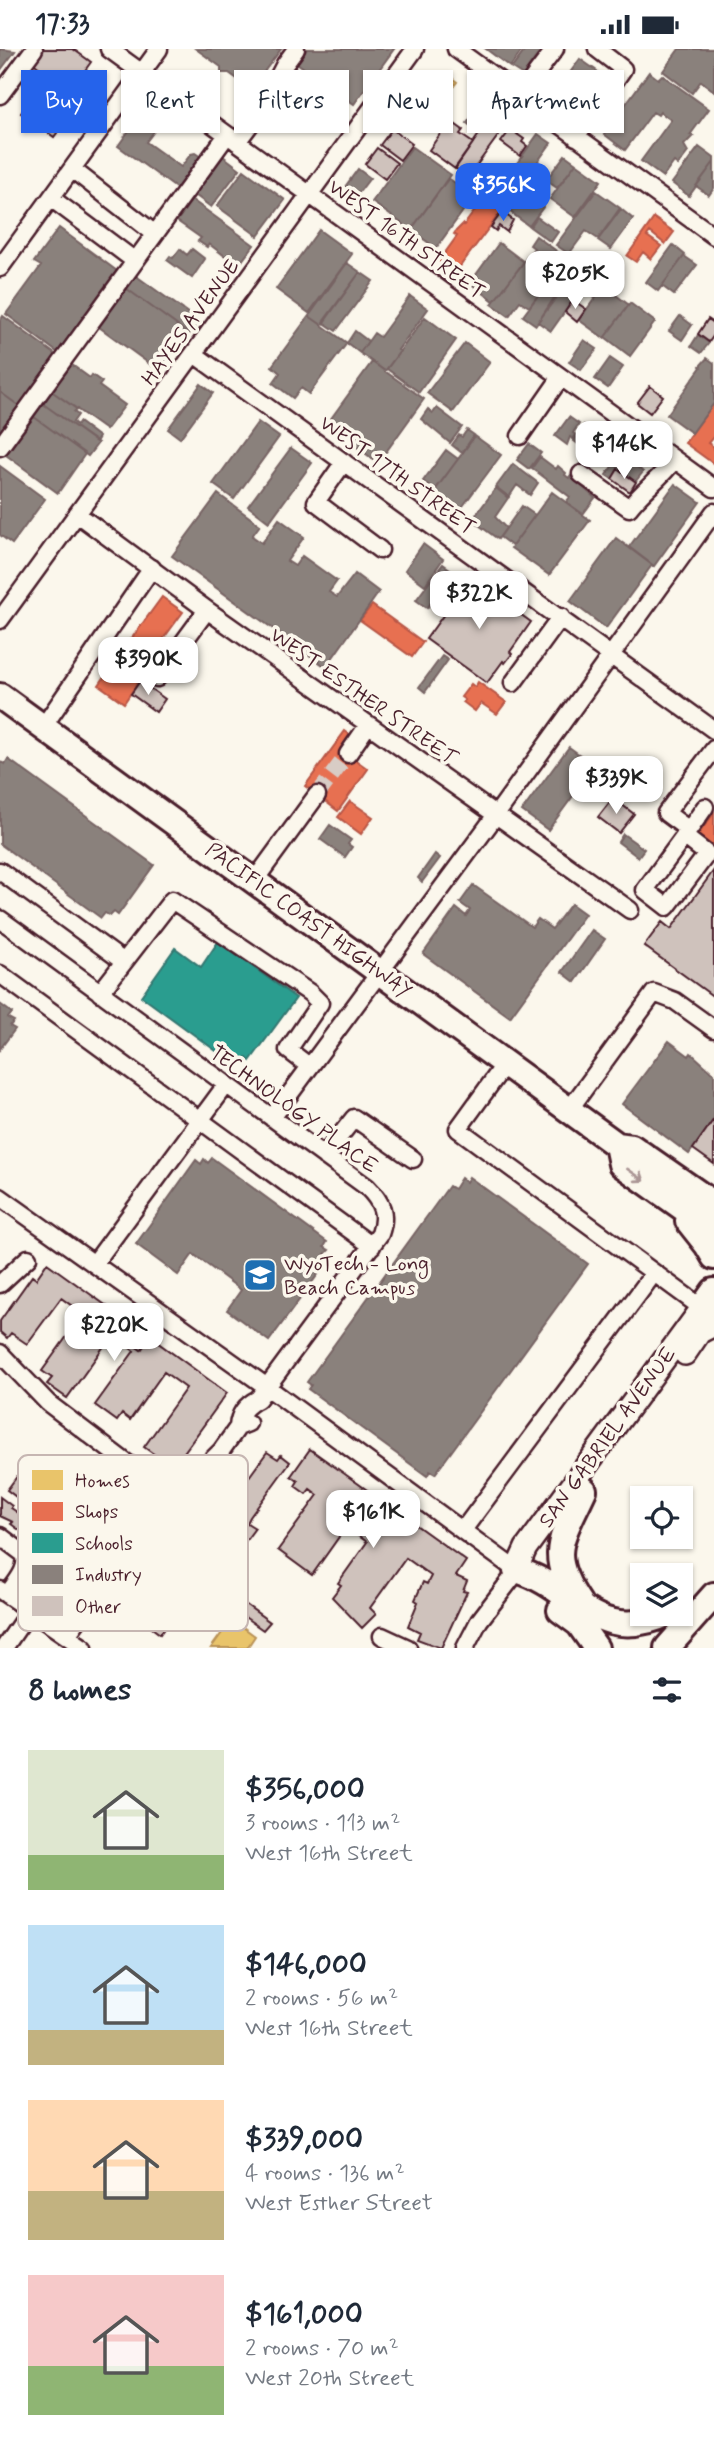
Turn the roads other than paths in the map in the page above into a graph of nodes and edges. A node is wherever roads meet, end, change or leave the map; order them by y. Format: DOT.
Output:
graph roads {
  1 [pos="34,49"];
  2 [pos="109,49"];
  3 [pos="159,49"];
  4 [pos="296,49"];
  5 [pos="415,49"];
  6 [pos="456,49"];
  7 [pos="555,49"];
  8 [pos="597,49"];
  9 [pos="138,70"];
  10 [pos="144,70"];
  11 [pos="485,70"];
  12 [pos="539,70"];
  13 [pos="0,95"];
  14 [pos="121,102"];
  15 [pos="220,129"];
  16 [pos="571,133"];
  17 [pos="576,137"];
  18 [pos="232,138"];
  19 [pos="72,169"];
  20 [pos="309,194"];
  21 [pos="51,198"];
  22 [pos="155,234"];
  23 [pos="714,236"];
  24 [pos="135,261"];
  25 [pos="0,268"];
  26 [pos="194,354"];
  27 [pos="561,377"];
  28 [pos="520,436"];
  29 [pos="0,447"];
  30 [pos="674,460"];
  31 [pos="344,462"];
  32 [pos="581,474"];
  33 [pos="714,488"];
  34 [pos="714,512"];
  35 [pos="78,513"];
  36 [pos="380,549"];
  37 [pos="152,568"];
  38 [pos="207,610"];
  39 [pos="561,617"];
  40 [pos="0,620"];
  41 [pos="611,653"];
  42 [pos="157,678"];
  43 [pos="513,683"];
  44 [pos="0,696"];
  45 [pos="369,725"];
  46 [pos="43,727"];
  47 [pos="714,730"];
  48 [pos="714,749"];
  49 [pos="348,754"];
  50 [pos="317,795"];
  51 [pos="705,807"];
  52 [pos="496,815"];
  53 [pos="0,871"];
  54 [pos="255,880"];
  55 [pos="630,910"];
  56 [pos="0,919"];
  57 [pos="124,962"];
  58 [pos="379,973"];
  59 [pos="0,974"];
  60 [pos="100,993"];
  61 [pos="714,1029"];
  62 [pos="505,1064"];
  63 [pos="309,1066"];
  64 [pos="226,1085"];
  65 [pos="569,1110"];
  66 [pos="272,1118"];
  67 [pos="200,1121"];
  68 [pos="627,1147"];
  69 [pos="324,1156"];
  70 [pos="413,1159"];
  71 [pos="714,1184"];
  72 [pos="667,1196"];
  73 [pos="0,1198"];
  74 [pos="714,1204"];
  75 [pos="714,1230"];
  76 [pos="372,1246"];
  77 [pos="714,1257"];
  78 [pos="28,1258"];
  79 [pos="94,1264"];
  80 [pos="654,1273"];
  81 [pos="0,1284"];
  82 [pos="711,1310"];
  83 [pos="0,1353"];
  84 [pos="263,1393"];
  85 [pos="116,1455"];
  86 [pos="217,1455"];
  87 [pos="584,1490"];
  88 [pos="463,1530"];
  89 [pos="0,1536"];
  90 [pos="18,1550"];
  91 [pos="516,1570"];
  92 [pos="18,1575"];
  93 [pos="714,1583"];
  94 [pos="4,1593"];
  95 [pos="714,1595"];
  96 [pos="693,1598"];
  97 [pos="587,1613"];
  98 [pos="630,1623"];
  99 [pos="18,1628"];
  100 [pos="60,1631"];
  101 [pos="69,1631"];
  102 [pos="66,1635"];
  103 [pos="382,1636"];
  104 [pos="4,1648"];
  105 [pos="84,1648"];
  106 [pos="408,1648"];
  107 [pos="465,1648"];
  108 [pos="596,1648"];
  109 [pos="667,1648"];
  1 -- 13 [label="street"];
  2 -- 9 [label="street, WEST 16TH STREET"];
  3 -- 10 [label="street"];
  4 -- 18 [label="street"];
  5 -- 20 [label="street, HAYES AVENUE"];
  6 -- 11 [label="street"];
  7 -- 12 [label="street"];
  8 -- 17 [label="street"];
  14 -- 19 [label="street"];
  15 -- 18 [label="street, WEST 16TH STREET"];
  16 -- 17 [label="street"];
  17 -- 23 [label="street"];
  18 -- 20 [label="street, WEST 16TH STREET"];
  18 -- 22 [label="street"];
  19 -- 21 [label="street"];
  19 -- 22 [label="street"];
  20 -- 26 [label="street, HAYES AVENUE"];
  20 -- 27 [label="street, WEST 16TH STREET"];
  21 -- 24 [label="street"];
  21 -- 25 [label="street"];
  22 -- 24 [label="street"];
  24 -- 29 [label="street"];
  26 -- 31 [label="street, WEST 17TH STREET"];
  26 -- 35 [label="street, HAYES AVENUE"];
  27 -- 28 [label="street"];
  27 -- 30 [label="street, WEST 16TH STREET"];
  30 -- 32 [label="street"];
  30 -- 33 [label="street, WEST 16TH STREET"];
  31 -- 36 [label="street"];
  31 -- 39 [label="street, WEST 17TH STREET"];
  34 -- 41 [label="street"];
  35 -- 37 [label="street, WEST ESTHER STREET"];
  35 -- 40 [label="street, HAYES AVENUE"];
  37 -- 38 [label="street, WEST ESTHER STREET"];
  37 -- 46 [label="street"];
  38 -- 42 [label="street"];
  38 -- 45 [label="street, WEST ESTHER STREET"];
  39 -- 41 [label="street, WEST 17TH STREET"];
  39 -- 43 [label="street"];
  41 -- 47 [label="street, WEST 17TH STREET"];
  41 -- 52 [label="street"];
  44 -- 46 [label="highway, PACIFIC COAST HIGHWAY"];
  45 -- 49 [label="street"];
  45 -- 52 [label="street, WEST ESTHER STREET"];
  46 -- 54 [label="highway, PACIFIC COAST HIGHWAY"];
  48 -- 51 [label="street"];
  50 -- 54 [label="street"];
  52 -- 55 [label="street, WEST ESTHER STREET"];
  52 -- 58 [label="street"];
  53 -- 57 [label="street"];
  54 -- 58 [label="highway, PACIFIC COAST HIGHWAY"];
  56 -- 60 [label="street, TECHNOLOGY PLACE"];
  57 -- 60 [label="street"];
  57 -- 63 [label="street"];
  58 -- 62 [label="highway, PACIFIC COAST HIGHWAY"];
  58 -- 63 [label="street"];
  59 -- 67 [label="street"];
  60 -- 64 [label="street, TECHNOLOGY PLACE"];
  61 -- 65 [label="street"];
  62 -- 65 [label="highway, PACIFIC COAST HIGHWAY"];
  62 -- 80 [label="street"];
  63 -- 66 [label="street"];
  64 -- 66 [label="street, TECHNOLOGY PLACE"];
  64 -- 67 [label="street"];
  65 -- 68 [label="highway, PACIFIC COAST HIGHWAY"];
  66 -- 69 [label="street, TECHNOLOGY PLACE"];
  67 -- 76 [label="street"];
  67 -- 79 [label="street"];
  68 -- 71 [label="highway"];
  68 -- 72 [label="highway, PACIFIC COAST HIGHWAY, one-way"];
  68 -- 74 [label="highway, PACIFIC COAST HIGHWAY"];
  69 -- 70 [label="street"];
  69 -- 76 [label="street, TECHNOLOGY PLACE"];
  72 -- 75 [label="highway, PACIFIC COAST HIGHWAY"];
  72 -- 77 [label="highway"];
  73 -- 79 [label="street"];
  76 -- 84 [label="street, TECHNOLOGY PLACE"];
  78 -- 81 [label="street"];
  79 -- 84 [label="street"];
  80 -- 82 [label="street"];
  80 -- 88 [label="street"];
  82 -- 87 [label="main road, SAN GABRIEL AVENUE"];
  82 -- 91 [label="main road, SAN GABRIEL AVENUE"];
  83 -- 85 [label="street"];
  84 -- 86 [label="street, TECHNOLOGY PLACE"];
  84 -- 88 [label="street"];
  87 -- 91 [label="street, SAN GABRIEL AVENUE"];
  87 -- 97 [label="highway"];
  88 -- 91 [label="street"];
  89 -- 90 [label="street"];
  91 -- 97 [label="highway"];
  91 -- 107 [label="street, SAN GABRIEL AVENUE"];
  91 -- 108 [label="highway"];
  92 -- 94 [label="street"];
  93 -- 96 [label="highway"];
  95 -- 109 [label="highway"];
  97 -- 98 [label="highway"];
  99 -- 104 [label="street"];
  100 -- 102 [label="street"];
  101 -- 102 [label="street, TECHNOLOGY PLACE"];
  102 -- 105 [label="street"];
  103 -- 106 [label="street"];
}
